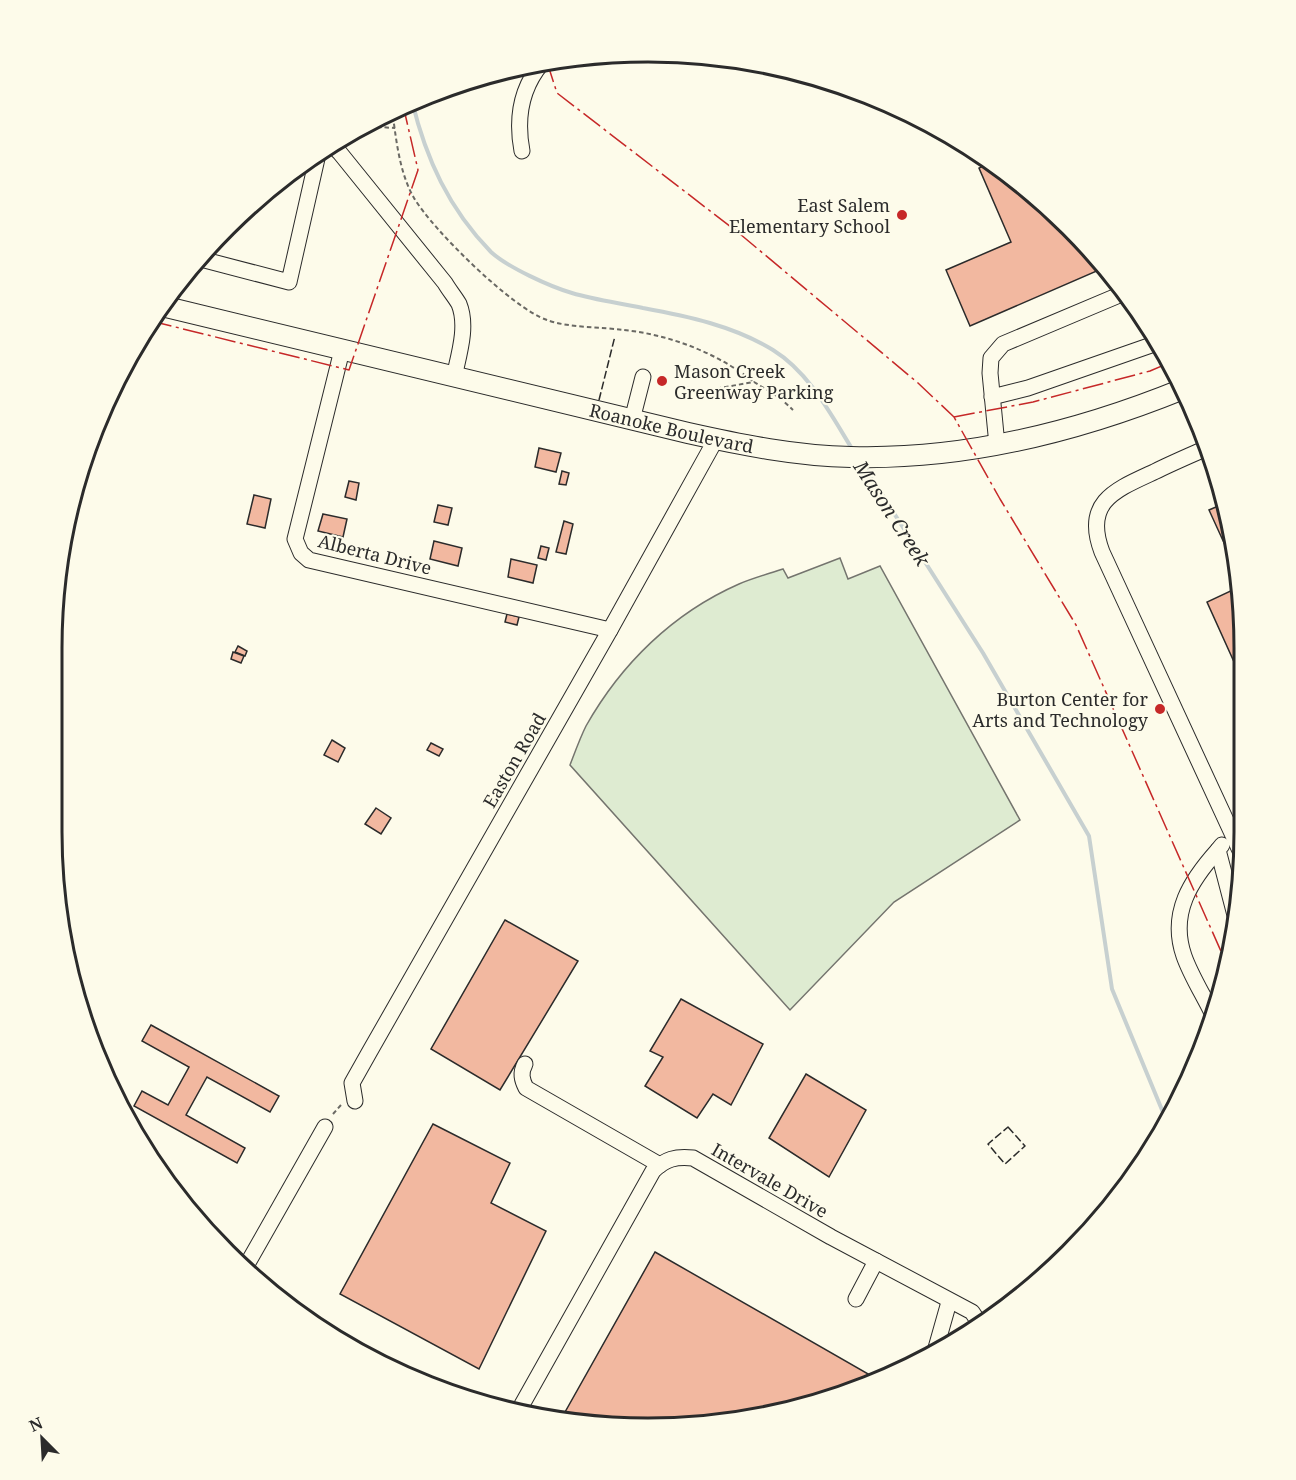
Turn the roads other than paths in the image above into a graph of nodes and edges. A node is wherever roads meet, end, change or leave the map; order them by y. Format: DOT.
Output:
graph roads {
  1 [pos="536,73"];
  2 [pos="338,151"];
  3 [pos="522,151"];
  4 [pos="316,165"];
  5 [pos="207,261"];
  6 [pos="1117,296"];
  7 [pos="170,308"];
  8 [pos="1150,345"];
  9 [pos="342,350"];
  10 [pos="454,376"];
  11 [pos="643,377"];
  12 [pos="1175,392"];
  13 [pos="992,397"];
  14 [pos="632,420"];
  15 [pos="716,439"];
  16 [pos="998,445"];
  17 [pos="1200,451"];
  18 [pos="610,630"];
  19 [pos="1232,834"];
  20 [pos="1234,838"];
  21 [pos="1218,850"];
  22 [pos="1230,899"];
  23 [pos="1208,1005"];
  24 [pos="525,1064"];
  25 [pos="354,1101"];
  26 [pos="325,1127"];
  27 [pos="660,1164"];
  28 [pos="249,1262"];
  29 [pos="876,1262"];
  30 [pos="856,1299"];
  31 [pos="949,1302"];
  32 [pos="976,1318"];
  33 [pos="938,1342"];
  34 [pos="522,1404"];
  1 -- 3 [label="street"];
  2 -- 10 [label="street"];
  4 -- 5 [label="street"];
  6 -- 13 [label="street"];
  7 -- 9 [label="main road, Roanoke Boulevard"];
  8 -- 13 [label="street"];
  9 -- 10 [label="main road, Roanoke Boulevard"];
  9 -- 18 [label="street, Alberta Drive"];
  10 -- 14 [label="main road, Roanoke Boulevard"];
  11 -- 14 [label="street"];
  12 -- 16 [label="main road, Roanoke Boulevard"];
  13 -- 16 [label="street"];
  14 -- 15 [label="main road, Roanoke Boulevard"];
  15 -- 16 [label="main road, Roanoke Boulevard"];
  15 -- 18 [label="street, Easton Road"];
  17 -- 19 [label="street"];
  18 -- 25 [label="street, Easton Road"];
  19 -- 20 [label="street"];
  19 -- 21 [label="street"];
  21 -- 22 [label="street"];
  21 -- 23 [label="street"];
  24 -- 27 [label="street"];
  26 -- 28 [label="street"];
  27 -- 29 [label="street, Intervale Drive"];
  27 -- 34 [label="street"];
  29 -- 30 [label="street"];
  29 -- 31 [label="street, Intervale Drive"];
  31 -- 32 [label="street, Intervale Drive"];
  31 -- 33 [label="street"];
}
